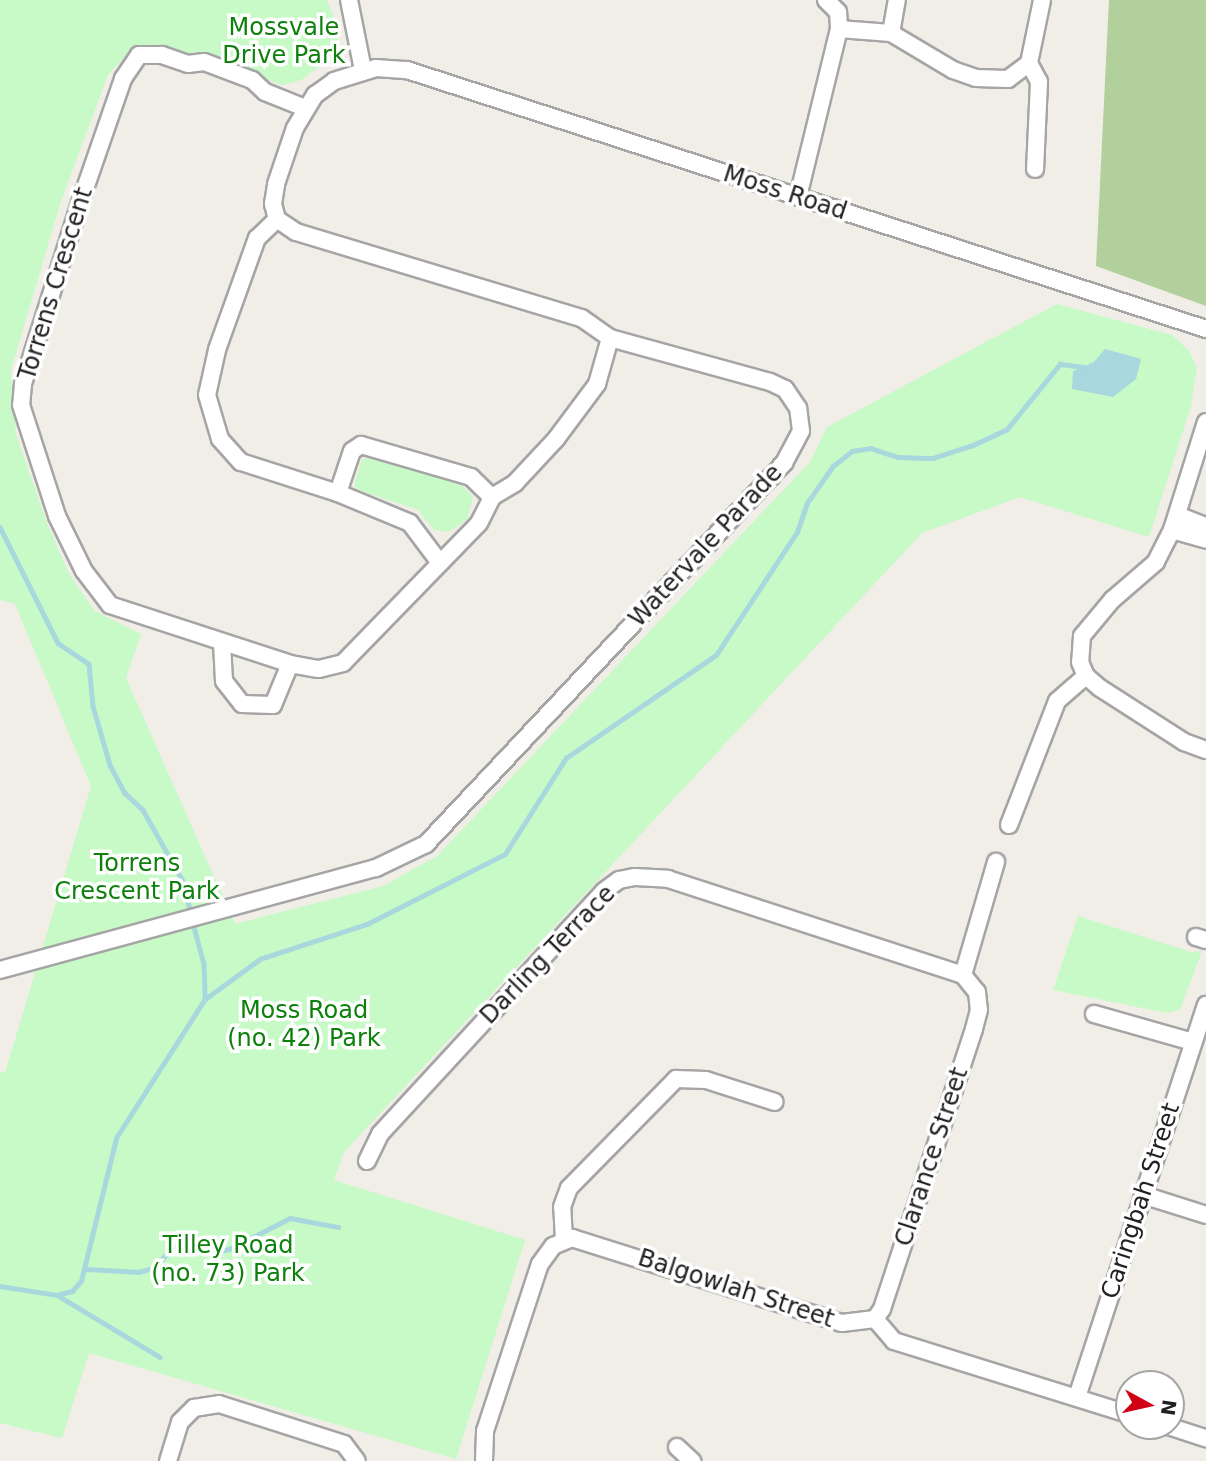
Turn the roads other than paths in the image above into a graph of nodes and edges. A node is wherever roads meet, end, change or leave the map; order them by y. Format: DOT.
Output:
graph roads {
  1 [pos="349,0"];
  2 [pos="826,0"];
  3 [pos="898,0"];
  4 [pos="1042,0"];
  5 [pos="839,29"];
  6 [pos="891,33"];
  7 [pos="1029,63"];
  8 [pos="363,70"];
  9 [pos="305,108"];
  10 [pos="1035,169"];
  11 [pos="798,197"];
  12 [pos="277,219"];
  13 [pos="1206,329"];
  14 [pos="610,338"];
  15 [pos="1206,422"];
  16 [pos="338,492"];
  17 [pos="492,497"];
  18 [pos="1175,522"];
  19 [pos="1206,526"];
  20 [pos="1206,540"];
  21 [pos="440,563"];
  22 [pos="222,643"];
  23 [pos="290,664"];
  24 [pos="1086,676"];
  25 [pos="1206,750"];
  26 [pos="1009,825"];
  27 [pos="996,862"];
  28 [pos="0,970"];
  29 [pos="963,975"];
  30 [pos="1206,1005"];
  31 [pos="1094,1014"];
  32 [pos="1193,1042"];
  33 [pos="775,1102"];
  34 [pos="367,1161"];
  35 [pos="1143,1195"];
  36 [pos="1206,1215"];
  37 [pos="564,1240"];
  38 [pos="875,1319"];
  39 [pos="1077,1397"];
  40 [pos="1115,1409"];
  41 [pos="1185,1431"];
  42 [pos="1206,1438"];
  43 [pos="677,1447"];
  44 [pos="168,1461"];
  45 [pos="357,1461"];
  46 [pos="484,1461"];
  47 [pos="692,1461"];
  1 -- 8 [label="street"];
  2 -- 5 [label="street"];
  3 -- 6 [label="street"];
  4 -- 7 [label="street"];
  5 -- 6 [label="street"];
  5 -- 11 [label="street"];
  6 -- 7 [label="street"];
  7 -- 10 [label="street"];
  8 -- 9 [label="street"];
  8 -- 11 [label="street, Moss Road"];
  9 -- 12 [label="street"];
  9 -- 22 [label="street, Torrens Crescent"];
  11 -- 13 [label="street, Moss Road"];
  12 -- 14 [label="street, Watervale Parade"];
  12 -- 16 [label="street"];
  14 -- 17 [label="street, Torrens Crescent"];
  14 -- 28 [label="street, Watervale Parade"];
  15 -- 18 [label="street"];
  16 -- 17 [label="street"];
  16 -- 21 [label="street"];
  17 -- 21 [label="street, Torrens Crescent"];
  18 -- 19 [label="street"];
  18 -- 20 [label="street"];
  18 -- 24 [label="street"];
  21 -- 23 [label="street, Torrens Crescent"];
  22 -- 23 [label="street, Torrens Crescent"];
  22 -- 23 [label="street"];
  24 -- 25 [label="street"];
  24 -- 26 [label="street"];
  27 -- 29 [label="street"];
  29 -- 34 [label="street, Darling Terrace"];
  29 -- 38 [label="street, Clarance Street"];
  30 -- 32 [label="street, Caringbah Street"];
  31 -- 32 [label="street"];
  32 -- 35 [label="street, Caringbah Street"];
  33 -- 37 [label="street"];
  35 -- 36 [label="street"];
  35 -- 39 [label="street, Caringbah Street"];
  37 -- 38 [label="street, Balgowlah Street"];
  37 -- 46 [label="street"];
  38 -- 39 [label="street"];
  39 -- 40 [label="street"];
  41 -- 42 [label="street"];
  43 -- 47 [label="street"];
  44 -- 45 [label="street"];
}
